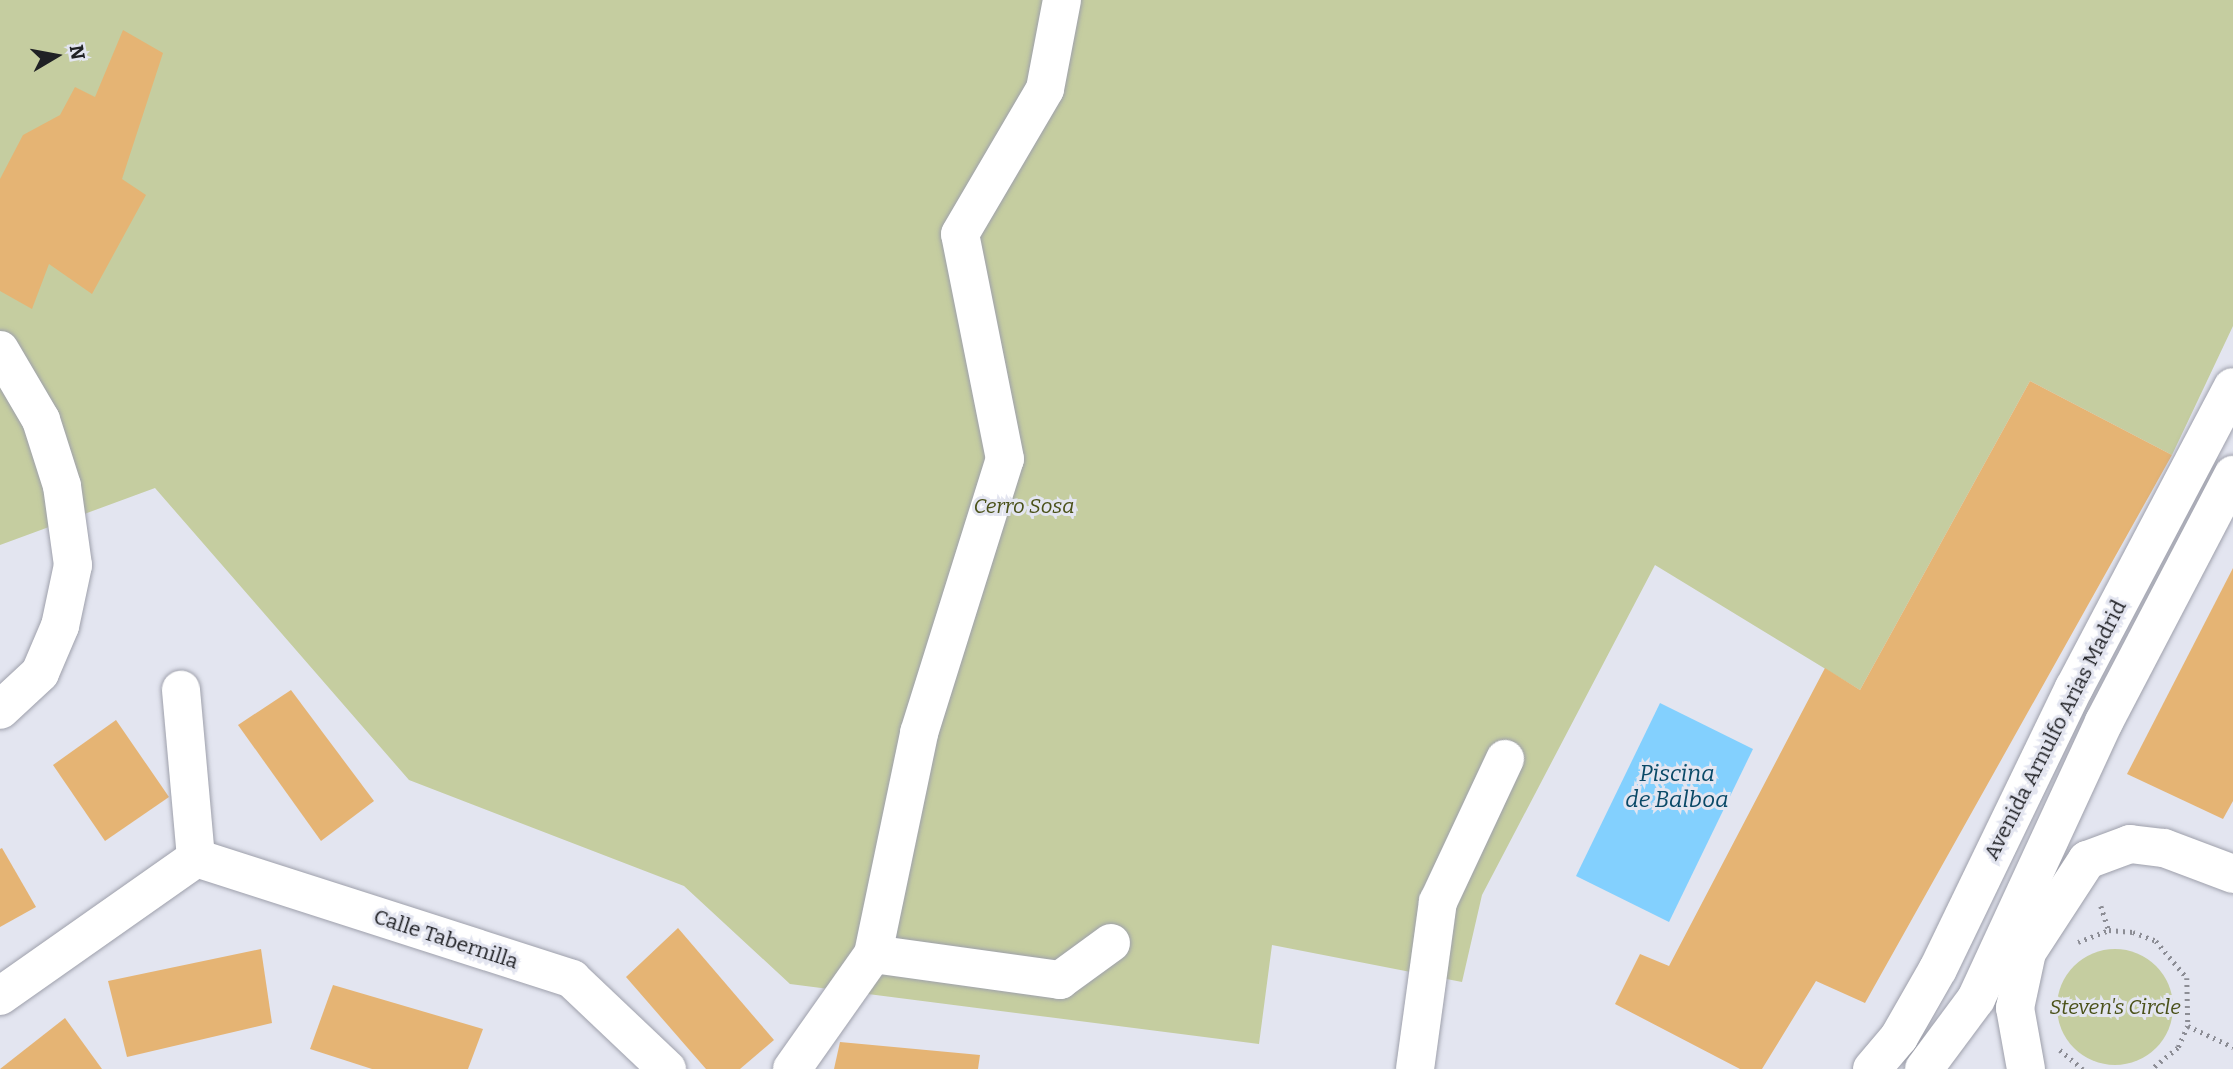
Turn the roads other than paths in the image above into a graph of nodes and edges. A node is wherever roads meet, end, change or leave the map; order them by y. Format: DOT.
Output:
graph roads {
  1 [pos="1062,0"];
  2 [pos="0,350"];
  3 [pos="2233,387"];
  4 [pos="2233,475"];
  5 [pos="181,690"];
  6 [pos="0,710"];
  7 [pos="1505,759"];
  8 [pos="196,858"];
  9 [pos="2233,874"];
  10 [pos="1111,943"];
  11 [pos="873,954"];
  12 [pos="0,996"];
  13 [pos="667,1069"];
  14 [pos="792,1069"];
  15 [pos="1415,1069"];
  16 [pos="1872,1069"];
  17 [pos="1924,1069"];
  18 [pos="2026,1069"];
  1 -- 11 [label="main road"];
  2 -- 6 [label="main road"];
  3 -- 16 [label="main road, Avenida Arnulfo Arias Madrid"];
  4 -- 17 [label="main road, Avenida Arnulfo Arias Madrid"];
  5 -- 8 [label="main road"];
  7 -- 15 [label="main road"];
  8 -- 12 [label="main road"];
  8 -- 13 [label="main road, Calle Tabernilla"];
  9 -- 18 [label="main road"];
  10 -- 11 [label="main road"];
  11 -- 14 [label="main road"];
}
